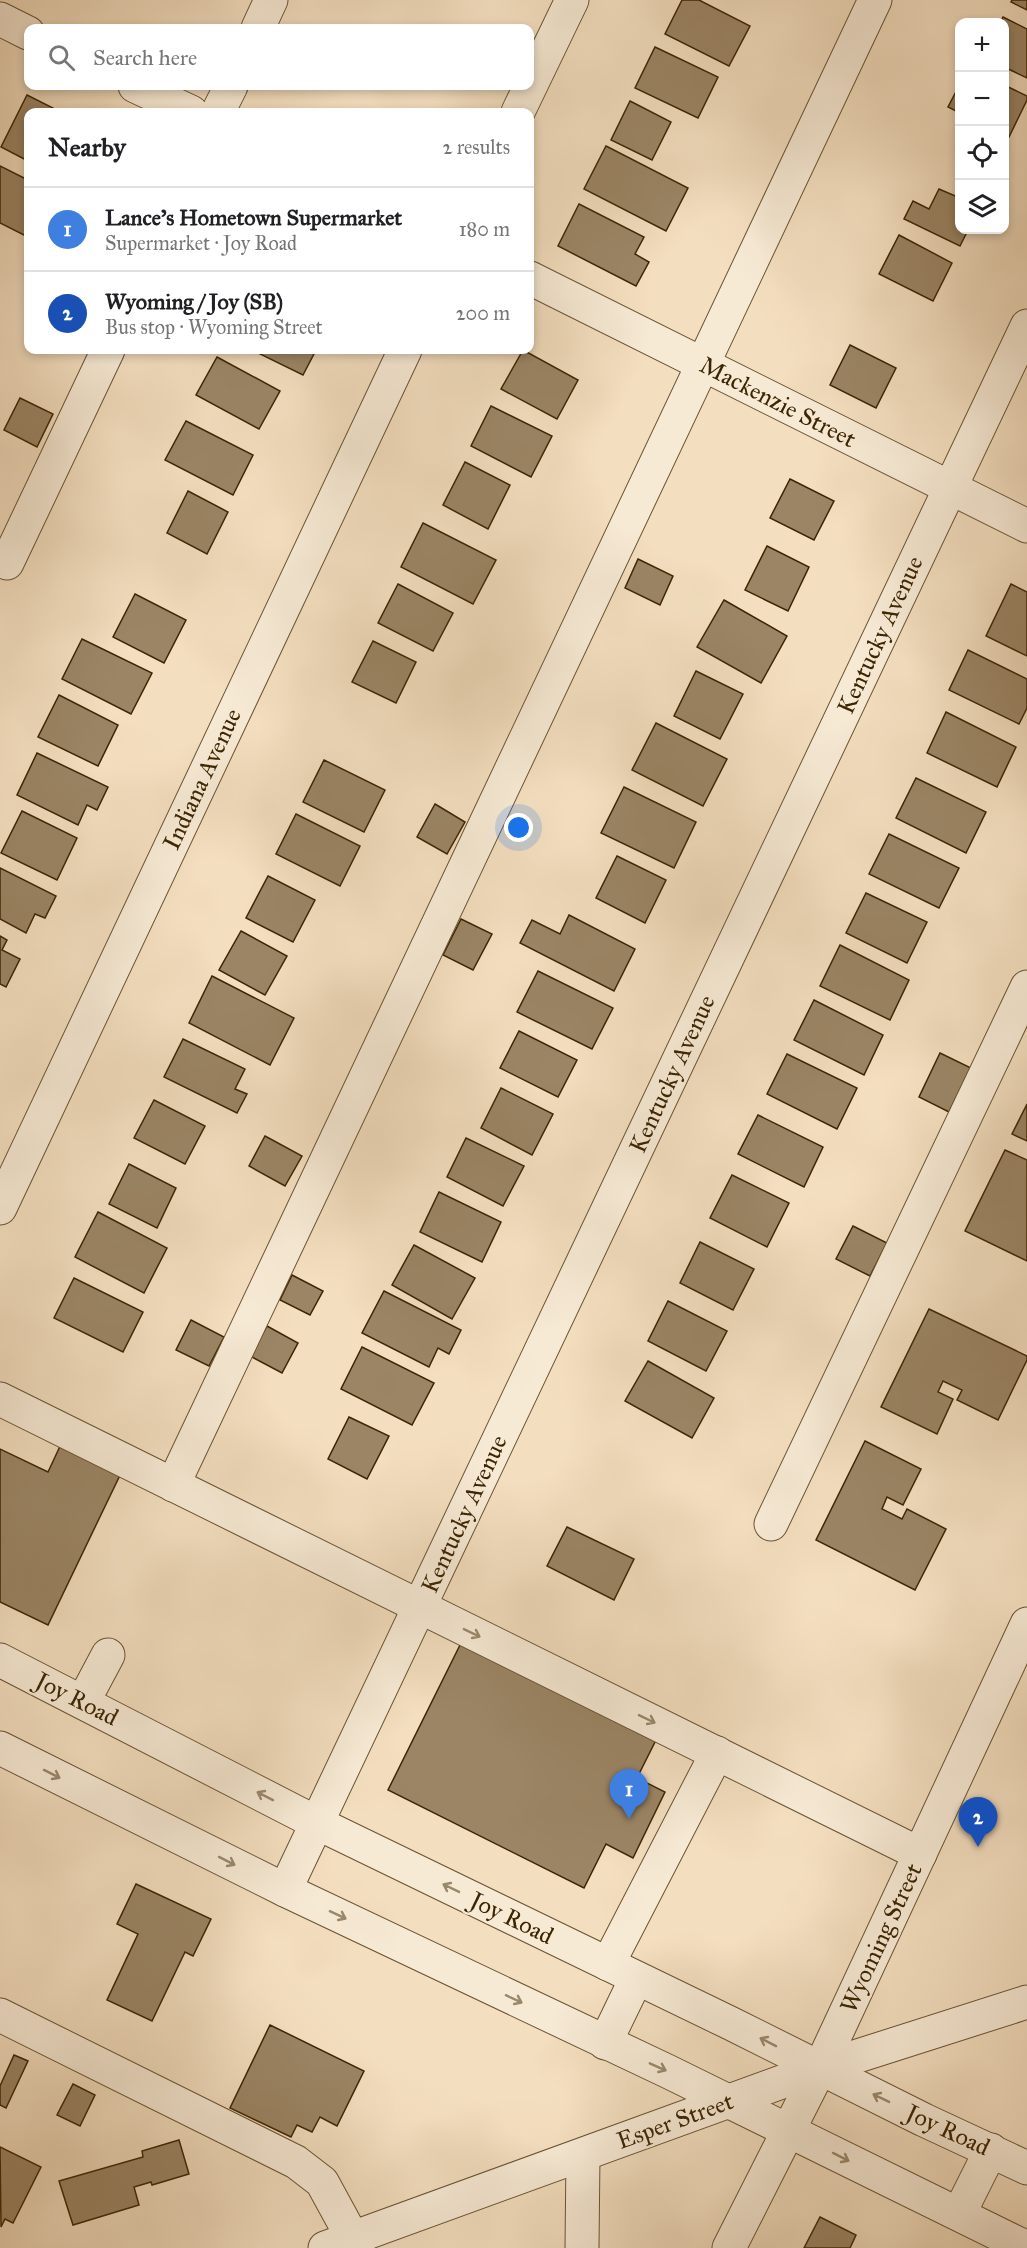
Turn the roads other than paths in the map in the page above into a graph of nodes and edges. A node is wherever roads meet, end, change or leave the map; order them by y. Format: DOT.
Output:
graph roads {
  1 [pos="271,0"];
  2 [pos="572,0"];
  3 [pos="875,0"];
  4 [pos="0,19"];
  5 [pos="260,24"];
  6 [pos="24,31"];
  7 [pos="534,79"];
  8 [pos="143,90"];
  9 [pos="229,90"];
  10 [pos="529,90"];
  11 [pos="182,108"];
  12 [pos="220,108"];
  13 [pos="520,108"];
  14 [pos="534,281"];
  15 [pos="1027,326"];
  16 [pos="106,354"];
  17 [pos="403,354"];
  18 [pos="701,364"];
  19 [pos="949,488"];
  20 [pos="1027,526"];
  21 [pos="8,563"];
  22 [pos="1027,987"];
  23 [pos="0,1208"];
  24 [pos="0,1399"];
  25 [pos="184,1496"];
  26 [pos="771,1524"];
  27 [pos="420,1607"];
  28 [pos="1027,1624"];
  29 [pos="108,1655"];
  30 [pos="0,1660"];
  31 [pos="83,1702"];
  32 [pos="0,1748"];
  33 [pos="717,1753"];
  34 [pos="317,1823"];
  35 [pos="920,1854"];
  36 [pos="285,1890"];
  37 [pos="622,1971"];
  38 [pos="1027,2002"];
  39 [pos="0,2015"];
  40 [pos="605,2043"];
  41 [pos="820,2068"];
  42 [pos="729,2102"];
  43 [pos="789,2131"];
  44 [pos="991,2150"];
  45 [pos="583,2155"];
  46 [pos="1027,2168"];
  47 [pos="959,2214"];
  48 [pos="345,2245"];
  49 [pos="582,2248"];
  50 [pos="729,2248"];
  51 [pos="1027,2248"];
  1 -- 5 [label="street"];
  2 -- 7 [label="street"];
  3 -- 18 [label="street"];
  4 -- 6 [label="street"];
  8 -- 11 [label="street"];
  9 -- 12 [label="street"];
  10 -- 13 [label="street"];
  14 -- 18 [label="street, Mackenzie Street"];
  15 -- 19 [label="street, Kentucky Avenue"];
  16 -- 21 [label="street"];
  17 -- 23 [label="street, Indiana Avenue"];
  18 -- 19 [label="street, Mackenzie Street"];
  18 -- 25 [label="street"];
  19 -- 20 [label="street, Mackenzie Street"];
  19 -- 27 [label="street, Kentucky Avenue"];
  22 -- 26 [label="street"];
  24 -- 25 [label="street"];
  25 -- 27 [label="street"];
  27 -- 33 [label="street, one-way"];
  27 -- 34 [label="street, Kentucky Avenue"];
  28 -- 35 [label="street, Wyoming Street"];
  29 -- 31 [label="street"];
  30 -- 31 [label="street, Joy Road"];
  34 -- 31 [label="street, Joy Road, one-way"];
  32 -- 36 [label="street, one-way"];
  33 -- 35 [label="street"];
  33 -- 37 [label="street"];
  34 -- 36 [label="street, Kentucky Avenue"];
  37 -- 34 [label="street, Joy Road, one-way"];
  35 -- 41 [label="street, Wyoming Street"];
  36 -- 40 [label="street, one-way"];
  37 -- 40 [label="street"];
  41 -- 37 [label="street, Joy Road, one-way"];
  38 -- 41 [label="street, Esper Street"];
  39 -- 48 [label="street"];
  40 -- 42 [label="street, one-way"];
  41 -- 42 [label="street, Esper Street"];
  41 -- 43 [label="street, Wyoming Street"];
  44 -- 41 [label="street, Joy Road, one-way"];
  42 -- 43 [label="street"];
  42 -- 45 [label="street, Esper Street"];
  43 -- 47 [label="street, one-way"];
  43 -- 50 [label="street, Wyoming Street"];
  44 -- 46 [label="street, Joy Road"];
  44 -- 47 [label="street"];
  45 -- 48 [label="street, Esper Street"];
  45 -- 49 [label="street"];
  47 -- 51 [label="street"];
}
